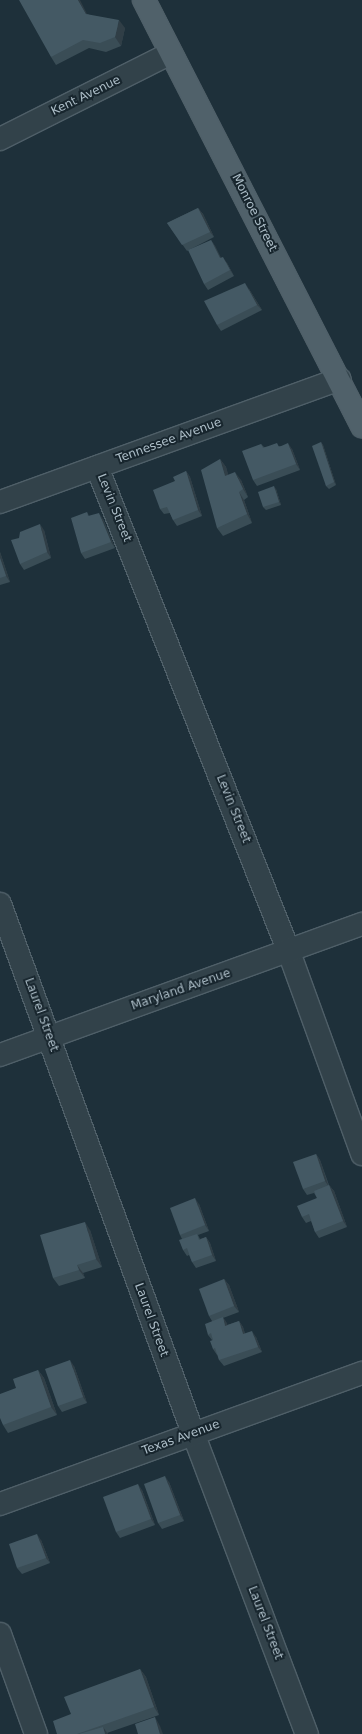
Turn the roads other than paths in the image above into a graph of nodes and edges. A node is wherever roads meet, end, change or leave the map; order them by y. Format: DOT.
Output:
graph roads {
  1 [pos="144,0"];
  2 [pos="171,53"];
  3 [pos="0,139"];
  4 [pos="339,379"];
  5 [pos="362,426"];
  6 [pos="97,467"];
  7 [pos="0,502"];
  8 [pos="0,904"];
  9 [pos="362,924"];
  10 [pos="289,952"];
  11 [pos="48,1036"];
  12 [pos="0,1055"];
  13 [pos="362,1154"];
  14 [pos="362,1373"];
  15 [pos="193,1434"];
  16 [pos="0,1504"];
  17 [pos="0,1634"];
  18 [pos="36,1734"];
  19 [pos="306,1734"];
  1 -- 2 [label="main road, Monroe Street"];
  2 -- 3 [label="street, Kent Avenue"];
  2 -- 4 [label="main road, Monroe Street"];
  4 -- 5 [label="main road, Monroe Street"];
  4 -- 6 [label="street, Tennessee Avenue"];
  6 -- 7 [label="street, Tennessee Avenue"];
  6 -- 10 [label="street, Levin Street"];
  8 -- 11 [label="street, Laurel Street"];
  9 -- 10 [label="street, Maryland Avenue"];
  10 -- 11 [label="street, Maryland Avenue"];
  10 -- 13 [label="street, Levin Street"];
  11 -- 12 [label="street, Maryland Avenue"];
  11 -- 15 [label="street, Laurel Street"];
  14 -- 15 [label="street, Texas Avenue"];
  15 -- 16 [label="street, Texas Avenue"];
  15 -- 19 [label="street, Laurel Street"];
  17 -- 18 [label="street"];
}
